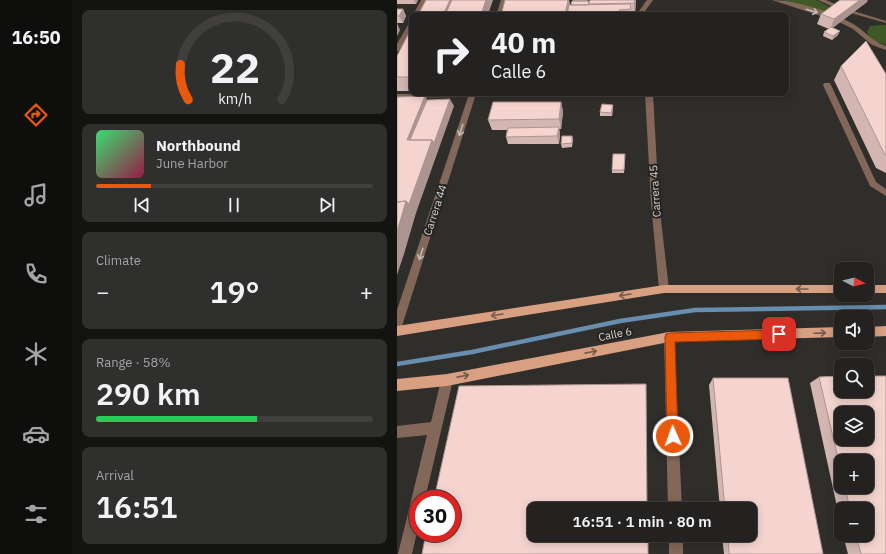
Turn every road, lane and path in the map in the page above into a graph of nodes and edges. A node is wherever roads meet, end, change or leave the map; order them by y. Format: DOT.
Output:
graph roads {
  1 [pos="424,0"];
  2 [pos="504,0"];
  3 [pos="649,0"];
  4 [pos="775,0"];
  5 [pos="821,0"];
  6 [pos="418,12"];
  7 [pos="500,12"];
  8 [pos="642,12"];
  9 [pos="885,22"];
  10 [pos="409,28"];
  11 [pos="864,36"];
  12 [pos="866,47"];
  13 [pos="886,48"];
  14 [pos="397,50"];
  15 [pos="827,85"];
  16 [pos="397,96"];
  17 [pos="409,96"];
  18 [pos="472,96"];
  19 [pos="649,96"];
  20 [pos="886,193"];
  21 [pos="664,289"];
  22 [pos="834,289"];
  23 [pos="874,289"];
  24 [pos="886,289"];
  25 [pos="397,326"];
  26 [pos="397,331"];
  27 [pos="886,331"];
  28 [pos="834,332"];
  29 [pos="874,332"];
  30 [pos="669,337"];
  31 [pos="447,380"];
  32 [pos="397,385"];
  33 [pos="435,428"];
  34 [pos="397,432"];
  35 [pos="420,490"];
  36 [pos="675,502"];
  37 [pos="409,537"];
  38 [pos="676,542"];
  39 [pos="405,554"];
  40 [pos="676,554"];
  1 -- 6 [label="street"];
  2 -- 7 [label="street"];
  3 -- 8 [label="street"];
  4 -- 11 [label="street, one-way"];
  5 -- 9 [label="street"];
  9 -- 11 [label="street"];
  10 -- 14 [label="street"];
  11 -- 12 [label="street"];
  11 -- 13 [label="street"];
  15 -- 20 [label="street"];
  16 -- 17 [label="street"];
  18 -- 25 [label="street, Carrera 44, one-way"];
  19 -- 21 [label="street, Carrera 45"];
  22 -- 21 [label="main road, one-way"];
  21 -- 26 [label="main road, one-way"];
  23 -- 24 [label="main road"];
  27 -- 29 [label="main road"];
  30 -- 28 [label="main road, Calle 6, one-way"];
  31 -- 30 [label="main road, Calle 6, one-way"];
  30 -- 36 [label="street"];
  31 -- 32 [label="main road, Calle 6"];
  31 -- 33 [label="street"];
  33 -- 34 [label="street"];
  33 -- 35 [label="street"];
  37 -- 39 [label="street"];
  38 -- 40 [label="street"];
}
